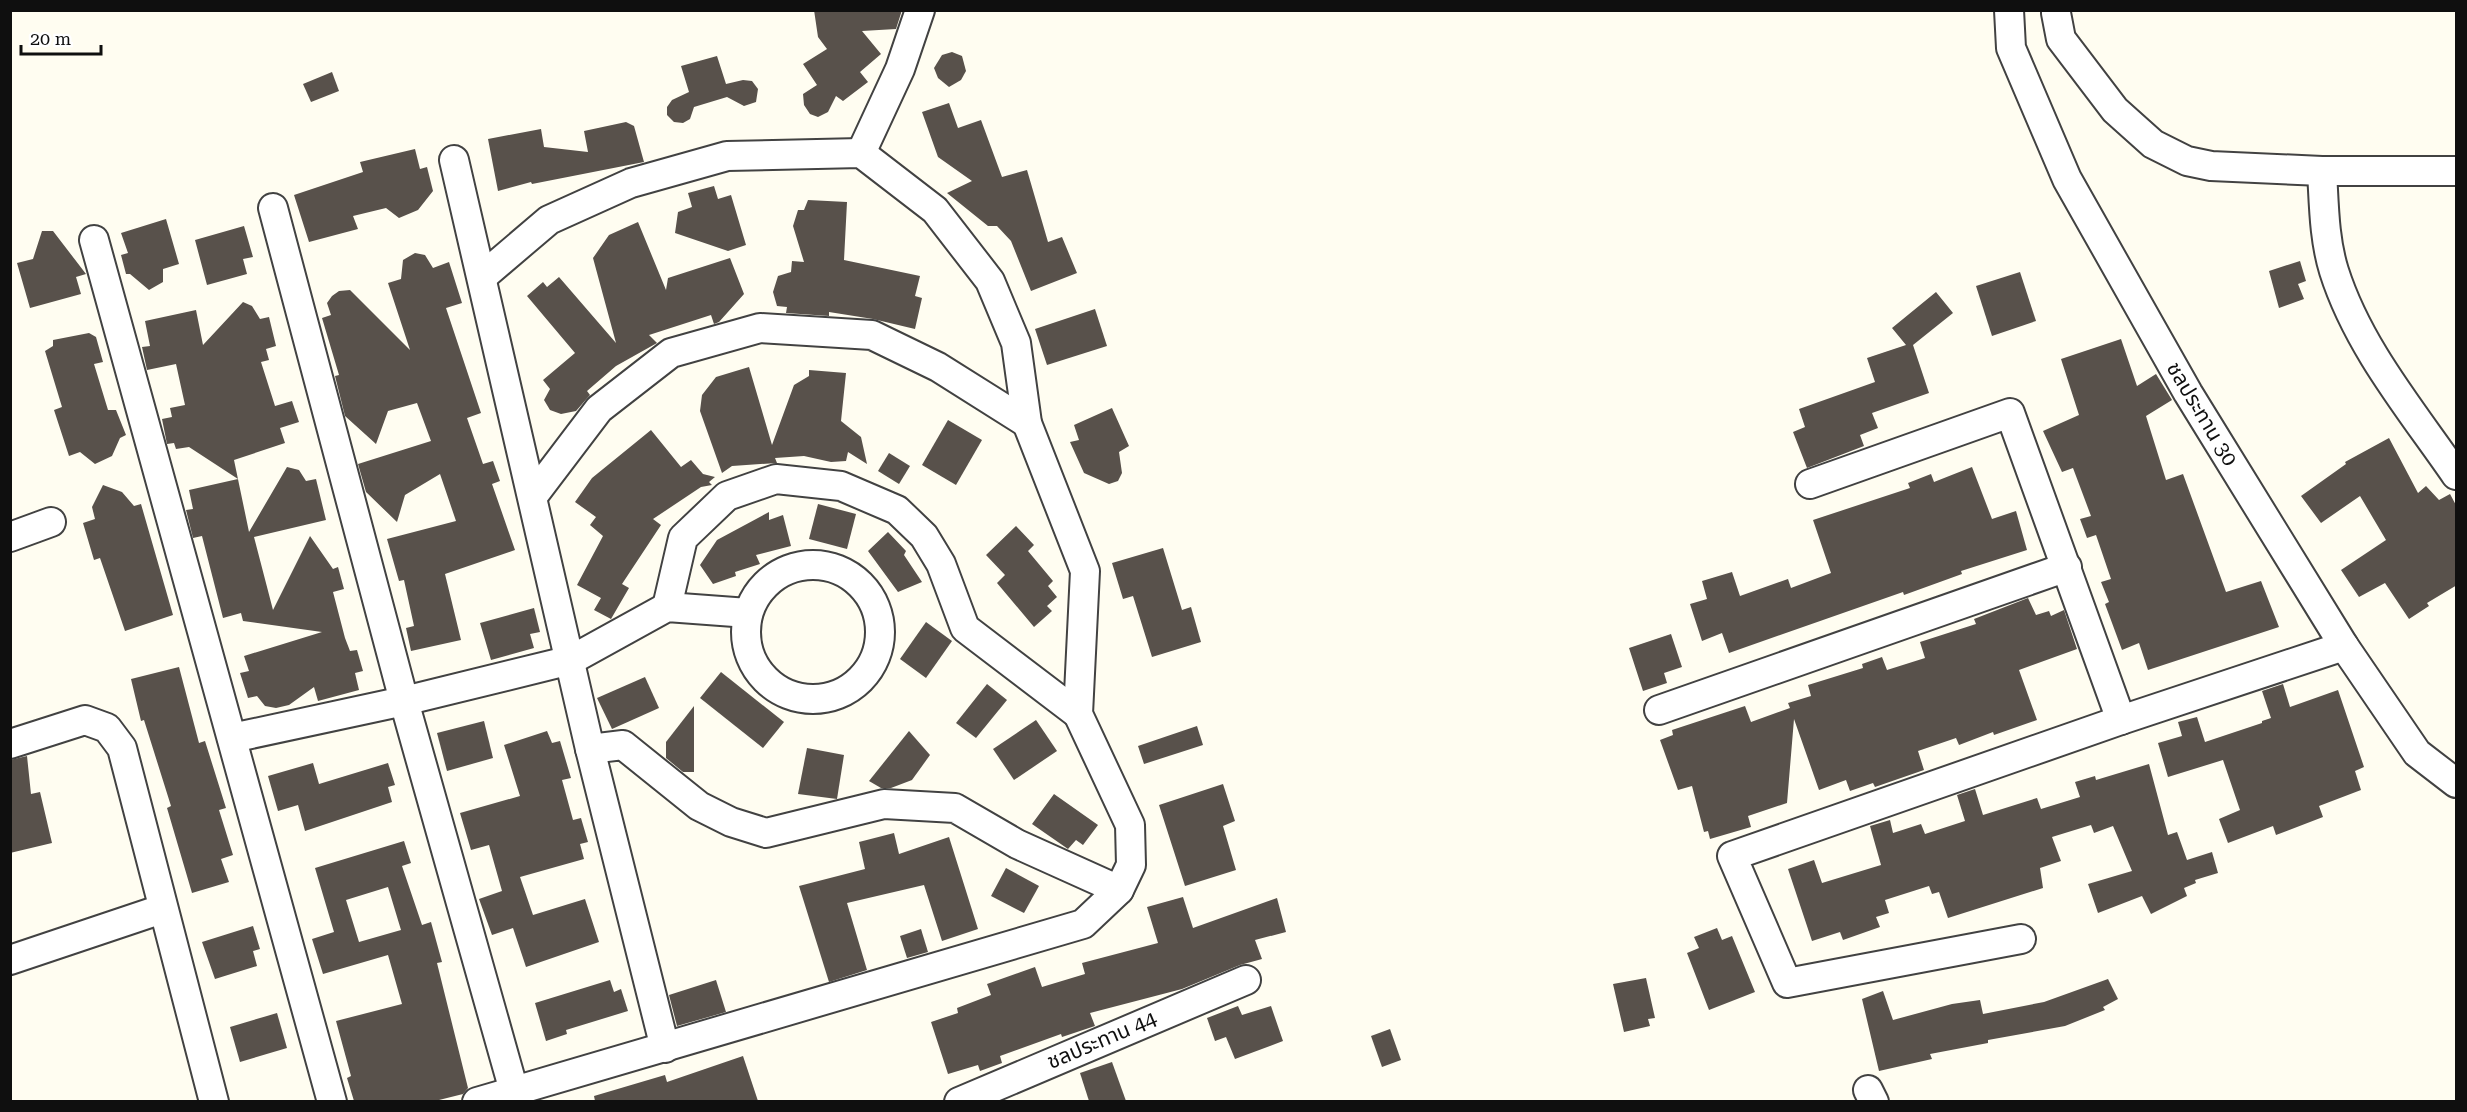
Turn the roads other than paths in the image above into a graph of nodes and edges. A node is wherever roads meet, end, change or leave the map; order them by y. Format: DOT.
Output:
graph roads {
  1 [pos="920,10"];
  2 [pos="2009,10"];
  3 [pos="2061,11"];
  4 [pos="861,153"];
  5 [pos="454,160"];
  6 [pos="2322,171"];
  7 [pos="2457,171"];
  8 [pos="273,208"];
  9 [pos="94,240"];
  10 [pos="482,277"];
  11 [pos="1027,423"];
  12 [pos="2457,476"];
  13 [pos="1810,484"];
  14 [pos="533,496"];
  15 [pos="51,522"];
  16 [pos="10,537"];
  17 [pos="2067,567"];
  18 [pos="667,607"];
  19 [pos="748,613"];
  20 [pos="2344,646"];
  21 [pos="571,660"];
  22 [pos="404,701"];
  23 [pos="1659,710"];
  24 [pos="1078,714"];
  25 [pos="2121,720"];
  26 [pos="232,738"];
  27 [pos="10,744"];
  28 [pos="590,749"];
  29 [pos="2457,783"];
  30 [pos="1119,890"];
  31 [pos="162,909"];
  32 [pos="2021,939"];
  33 [pos="10,960"];
  34 [pos="1246,980"];
  35 [pos="664,1048"];
  36 [pos="514,1091"];
  37 [pos="209,1100"];
  38 [pos="332,1101"];
  39 [pos="477,1101"];
  40 [pos="959,1101"];
  1 -- 4 [label="street"];
  2 -- 20 [label="street, ชลประทาน 30"];
  3 -- 6 [label="street"];
  4 -- 10 [label="street"];
  4 -- 11 [label="street"];
  5 -- 10 [label="street"];
  6 -- 7 [label="street"];
  6 -- 12 [label="street"];
  8 -- 22 [label="street"];
  9 -- 26 [label="street"];
  10 -- 14 [label="street"];
  11 -- 14 [label="street"];
  11 -- 24 [label="street"];
  13 -- 17 [label="street"];
  14 -- 21 [label="street"];
  15 -- 16 [label="street"];
  17 -- 23 [label="street"];
  17 -- 25 [label="street"];
  18 -- 19 [label="street"];
  18 -- 21 [label="street"];
  18 -- 24 [label="street"];
  19 -- 19 [label="street"];
  20 -- 25 [label="street"];
  20 -- 29 [label="street, ชลประทาน 30"];
  21 -- 22 [label="street"];
  21 -- 28 [label="street"];
  22 -- 26 [label="street"];
  22 -- 36 [label="street"];
  24 -- 30 [label="street"];
  25 -- 32 [label="street"];
  26 -- 38 [label="street"];
  27 -- 31 [label="street"];
  28 -- 30 [label="street"];
  28 -- 35 [label="street"];
  30 -- 35 [label="street"];
  31 -- 33 [label="street"];
  31 -- 37 [label="street"];
  34 -- 40 [label="street, ชลประทาน 44"];
  35 -- 36 [label="street"];
  36 -- 39 [label="street"];
}
